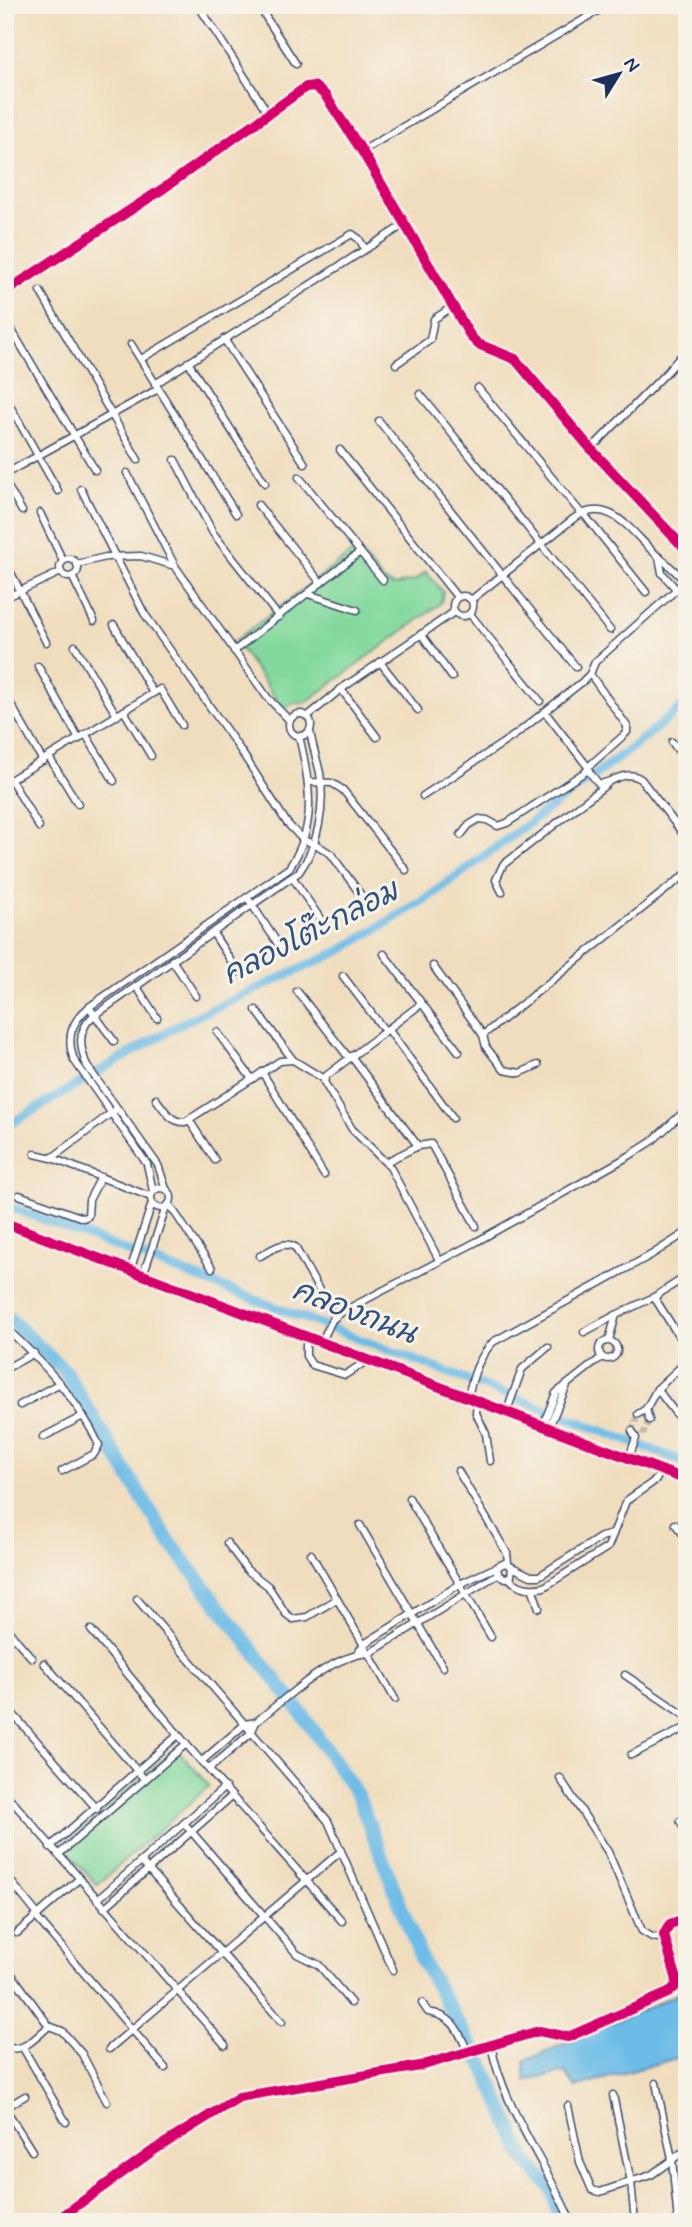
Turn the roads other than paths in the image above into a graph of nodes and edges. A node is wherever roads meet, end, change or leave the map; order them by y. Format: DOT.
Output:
graph roads {
  1 [pos="258,5"];
  2 [pos="608,5"];
  3 [pos="201,6"];
  4 [pos="296,64"];
  5 [pos="268,113"];
  6 [pos="362,151"];
  7 [pos="405,224"];
  8 [pos="365,249"];
  9 [pos="40,291"];
  10 [pos="5,292"];
  11 [pos="449,309"];
  12 [pos="5,319"];
  13 [pos="224,339"];
  14 [pos="131,344"];
  15 [pos="687,349"];
  16 [pos="141,359"];
  17 [pos="188,362"];
  18 [pos="396,364"];
  19 [pos="156,387"];
  20 [pos="478,388"];
  21 [pos="420,394"];
  22 [pos="5,397"];
  23 [pos="112,415"];
  24 [pos="379,421"];
  25 [pos="75,436"];
  26 [pos="590,449"];
  27 [pos="340,450"];
  28 [pos="39,456"];
  29 [pos="138,460"];
  30 [pos="175,460"];
  31 [pos="305,464"];
  32 [pos="95,470"];
  33 [pos="127,473"];
  34 [pos="5,474"];
  35 [pos="299,477"];
  36 [pos="5,482"];
  37 [pos="265,483"];
  38 [pos="82,489"];
  39 [pos="58,491"];
  40 [pos="258,505"];
  41 [pos="22,511"];
  42 [pos="40,513"];
  43 [pos="236,513"];
  44 [pos="582,513"];
  45 [pos="542,546"];
  46 [pos="687,551"];
  47 [pos="360,552"];
  48 [pos="117,556"];
  49 [pos="659,557"];
  50 [pos="5,561"];
  51 [pos="63,561"];
  52 [pos="77,564"];
  53 [pos="176,566"];
  54 [pos="61,572"];
  55 [pos="72,576"];
  56 [pos="502,576"];
  57 [pos="383,580"];
  58 [pos="686,582"];
  59 [pos="321,583"];
  60 [pos="676,589"];
  61 [pos="20,590"];
  62 [pos="646,592"];
  63 [pos="308,594"];
  64 [pos="457,597"];
  65 [pos="5,598"];
  66 [pos="471,600"];
  67 [pos="357,610"];
  68 [pos="454,612"];
  69 [pos="470,614"];
  70 [pos="279,617"];
  71 [pos="94,621"];
  72 [pos="114,625"];
  73 [pos="610,630"];
  74 [pos="421,634"];
  75 [pos="46,642"];
  76 [pos="75,646"];
  77 [pos="234,651"];
  78 [pos="380,662"];
  79 [pos="38,666"];
  80 [pos="576,667"];
  81 [pos="590,674"];
  82 [pos="452,677"];
  83 [pos="341,689"];
  84 [pos="153,693"];
  85 [pos="5,694"];
  86 [pos="540,701"];
  87 [pos="418,710"];
  88 [pos="545,712"];
  89 [pos="120,714"];
  90 [pos="308,716"];
  91 [pos="289,720"];
  92 [pos="182,725"];
  93 [pos="310,731"];
  94 [pos="299,736"];
  95 [pos="83,737"];
  96 [pos="377,737"];
  97 [pos="672,742"];
  98 [pos="151,756"];
  99 [pos="46,759"];
  100 [pos="687,763"];
  101 [pos="589,770"];
  102 [pos="114,781"];
  103 [pos="7,782"];
  104 [pos="309,782"];
  105 [pos="321,783"];
  106 [pos="609,783"];
  107 [pos="422,796"];
  108 [pos="78,804"];
  109 [pos="39,827"];
  110 [pos="461,835"];
  111 [pos="687,839"];
  112 [pos="303,840"];
  113 [pos="313,844"];
  114 [pos="406,870"];
  115 [pos="687,873"];
  116 [pos="293,878"];
  117 [pos="502,892"];
  118 [pos="247,897"];
  119 [pos="366,902"];
  120 [pos="253,905"];
  121 [pos="325,926"];
  122 [pos="214,933"];
  123 [pos="280,947"];
  124 [pos="167,952"];
  125 [pos="384,954"];
  126 [pos="173,962"];
  127 [pos="433,966"];
  128 [pos="237,972"];
  129 [pos="343,976"];
  130 [pos="137,987"];
  131 [pos="297,991"];
  132 [pos="197,996"];
  133 [pos="421,1004"];
  134 [pos="89,1007"];
  135 [pos="256,1010"];
  136 [pos="95,1015"];
  137 [pos="157,1018"];
  138 [pos="386,1030"];
  139 [pos="217,1032"];
  140 [pos="483,1035"];
  141 [pos="114,1041"];
  142 [pos="459,1052"];
  143 [pos="350,1057"];
  144 [pos="293,1060"];
  145 [pos="538,1065"];
  146 [pos="262,1072"];
  147 [pos="252,1079"];
  148 [pos="324,1079"];
  149 [pos="99,1091"];
  150 [pos="156,1099"];
  151 [pos="117,1108"];
  152 [pos="687,1109"];
  153 [pos="110,1113"];
  154 [pos="453,1118"];
  155 [pos="189,1120"];
  156 [pos="418,1146"];
  157 [pos="35,1154"];
  158 [pos="52,1158"];
  159 [pos="215,1160"];
  160 [pos="386,1162"];
  161 [pos="324,1175"];
  162 [pos="100,1177"];
  163 [pos="166,1189"];
  164 [pos="19,1195"];
  165 [pos="152,1197"];
  166 [pos="168,1205"];
  167 [pos="5,1223"];
  168 [pos="476,1226"];
  169 [pos="143,1231"];
  170 [pos="687,1232"];
  171 [pos="157,1237"];
  172 [pos="260,1256"];
  173 [pos="439,1260"];
  174 [pos="131,1267"];
  175 [pos="212,1268"];
  176 [pos="145,1271"];
  177 [pos="687,1276"];
  178 [pos="653,1297"];
  179 [pos="616,1315"];
  180 [pos="333,1319"];
  181 [pos="5,1327"];
  182 [pos="584,1332"];
  183 [pos="306,1335"];
  184 [pos="678,1335"];
  185 [pos="323,1338"];
  186 [pos="609,1340"];
  187 [pos="548,1347"];
  188 [pos="34,1353"];
  189 [pos="602,1357"];
  190 [pos="370,1359"];
  191 [pos="687,1361"];
  192 [pos="5,1368"];
  193 [pos="60,1383"];
  194 [pos="657,1389"];
  195 [pos="472,1395"];
  196 [pos="20,1405"];
  197 [pos="507,1409"];
  198 [pos="646,1409"];
  199 [pos="638,1414"];
  200 [pos="83,1416"];
  201 [pos="649,1420"];
  202 [pos="548,1423"];
  203 [pos="687,1428"];
  204 [pos="632,1430"];
  205 [pos="643,1435"];
  206 [pos="43,1437"];
  207 [pos="635,1439"];
  208 [pos="630,1455"];
  209 [pos="490,1461"];
  210 [pos="662,1470"];
  211 [pos="62,1471"];
  212 [pos="458,1471"];
  213 [pos="687,1480"];
  214 [pos="687,1494"];
  215 [pos="409,1498"];
  216 [pos="687,1499"];
  217 [pos="675,1524"];
  218 [pos="360,1525"];
  219 [pos="613,1534"];
  220 [pos="687,1539"];
  221 [pos="227,1543"];
  222 [pos="312,1554"];
  223 [pos="499,1565"];
  224 [pos="510,1565"];
  225 [pos="498,1574"];
  226 [pos="509,1578"];
  227 [pos="460,1584"];
  228 [pos="533,1590"];
  229 [pos="465,1595"];
  230 [pos="137,1599"];
  231 [pos="337,1599"];
  232 [pos="539,1608"];
  233 [pos="412,1615"];
  234 [pos="418,1624"];
  235 [pos="5,1627"];
  236 [pos="91,1630"];
  237 [pos="491,1637"];
  238 [pos="364,1644"];
  239 [pos="370,1653"];
  240 [pos="357,1654"];
  241 [pos="32,1658"];
  242 [pos="44,1663"];
  243 [pos="443,1667"];
  244 [pos="625,1675"];
  245 [pos="395,1699"];
  246 [pos="5,1705"];
  247 [pos="687,1717"];
  248 [pos="256,1722"];
  249 [pos="244,1724"];
  250 [pos="687,1727"];
  251 [pos="251,1733"];
  252 [pos="178,1735"];
  253 [pos="186,1744"];
  254 [pos="631,1755"];
  255 [pos="202,1761"];
  256 [pos="209,1769"];
  257 [pos="138,1771"];
  258 [pos="560,1778"];
  259 [pos="145,1780"];
  260 [pos="225,1787"];
  261 [pos="5,1793"];
  262 [pos="232,1796"];
  263 [pos="95,1808"];
  264 [pos="102,1816"];
  265 [pos="680,1821"];
  266 [pos="184,1824"];
  267 [pos="191,1831"];
  268 [pos="687,1835"];
  269 [pos="50,1847"];
  270 [pos="340,1852"];
  271 [pos="58,1855"];
  272 [pos="141,1861"];
  273 [pos="148,1869"];
  274 [pos="5,1874"];
  275 [pos="79,1879"];
  276 [pos="306,1880"];
  277 [pos="97,1900"];
  278 [pos="104,1908"];
  279 [pos="37,1916"];
  280 [pos="263,1917"];
  281 [pos="687,1918"];
  282 [pos="342,1921"];
  283 [pos="17,1933"];
  284 [pos="665,1939"];
  285 [pos="222,1953"];
  286 [pos="5,1965"];
  287 [pos="393,1970"];
  288 [pos="176,1991"];
  289 [pos="351,2003"];
  290 [pos="422,2003"];
  291 [pos="282,2022"];
  292 [pos="49,2026"];
  293 [pos="132,2030"];
  294 [pos="225,2045"];
  295 [pos="488,2046"];
  296 [pos="5,2047"];
  297 [pos="23,2048"];
  298 [pos="109,2049"];
  299 [pos="471,2051"];
  300 [pos="165,2068"];
  301 [pos="656,2082"];
  302 [pos="613,2095"];
  303 [pos="25,2096"];
  304 [pos="107,2102"];
  305 [pos="568,2106"];
  306 [pos="5,2108"];
  307 [pos="66,2122"];
  308 [pos="687,2149"];
  309 [pos="32,2151"];
  310 [pos="672,2159"];
  311 [pos="631,2182"];
  312 [pos="54,2222"];
  313 [pos="571,2222"];
  314 [pos="635,2222"];
  315 [pos="678,2222"];
  1 -- 4 [label="street"];
  2 -- 6 [label="street"];
  3 -- 5 [label="street"];
  5 -- 6 [label="street"];
  5 -- 10 [label="street"];
  6 -- 7 [label="street"];
  7 -- 8 [label="street"];
  7 -- 11 [label="street"];
  8 -- 13 [label="street"];
  8 -- 16 [label="street"];
  9 -- 23 [label="street"];
  11 -- 18 [label="street"];
  11 -- 26 [label="street"];
  12 -- 25 [label="street"];
  13 -- 17 [label="street"];
  13 -- 31 [label="street"];
  14 -- 16 [label="street"];
  15 -- 26 [label="street"];
  16 -- 19 [label="street"];
  17 -- 19 [label="street"];
  17 -- 37 [label="street"];
  19 -- 23 [label="street"];
  19 -- 43 [label="street"];
  20 -- 44 [label="street"];
  21 -- 45 [label="street"];
  22 -- 28 [label="street"];
  23 -- 25 [label="street"];
  23 -- 29 [label="street"];
  24 -- 56 [label="street"];
  25 -- 28 [label="street"];
  25 -- 32 [label="street"];
  26 -- 46 [label="street"];
  27 -- 64 [label="street"];
  28 -- 34 [label="street"];
  28 -- 39 [label="street"];
  30 -- 70 [label="street"];
  33 -- 53 [label="street"];
  35 -- 47 [label="street"];
  36 -- 41 [label="street"];
  38 -- 48 [label="street"];
  40 -- 59 [label="street"];
  42 -- 51 [label="street"];
  44 -- 45 [label="street"];
  44 -- 49 [label="street"];
  44 -- 62 [label="street"];
  45 -- 56 [label="street"];
  45 -- 73 [label="street"];
  47 -- 57 [label="street"];
  47 -- 59 [label="street"];
  48 -- 52 [label="street"];
  48 -- 53 [label="street"];
  48 -- 112 [label="street"];
  49 -- 58 [label="street"];
  49 -- 60 [label="street"];
  50 -- 61 [label="street"];
  51 -- 52 [label="street"];
  51 -- 54 [label="street"];
  52 -- 55 [label="street"];
  53 -- 77 [label="street"];
  54 -- 55 [label="street"];
  54 -- 61 [label="street"];
  55 -- 71 [label="street"];
  56 -- 66 [label="street"];
  56 -- 80 [label="street"];
  58 -- 60 [label="street"];
  59 -- 63 [label="street"];
  60 -- 81 [label="street"];
  61 -- 65 [label="street"];
  61 -- 75 [label="street"];
  63 -- 67 [label="street"];
  63 -- 70 [label="street"];
  64 -- 66 [label="street"];
  64 -- 68 [label="street"];
  66 -- 69 [label="street"];
  68 -- 69 [label="street"];
  68 -- 74 [label="street"];
  69 -- 86 [label="street"];
  70 -- 77 [label="street"];
  72 -- 84 [label="street"];
  74 -- 78 [label="street"];
  74 -- 82 [label="street"];
  76 -- 89 [label="street"];
  77 -- 91 [label="street"];
  78 -- 83 [label="street"];
  78 -- 87 [label="street"];
  79 -- 95 [label="street"];
  81 -- 88 [label="street"];
  81 -- 101 [label="street"];
  83 -- 90 [label="street"];
  83 -- 96 [label="street"];
  84 -- 89 [label="street"];
  84 -- 92 [label="street"];
  85 -- 99 [label="street"];
  88 -- 101 [label="street"];
  88 -- 107 [label="street"];
  89 -- 95 [label="street"];
  89 -- 98 [label="street"];
  90 -- 91 [label="street"];
  90 -- 93 [label="street"];
  91 -- 94 [label="street"];
  93 -- 94 [label="street"];
  93 -- 105 [label="street"];
  94 -- 104 [label="street"];
  95 -- 99 [label="street"];
  95 -- 102 [label="street"];
  97 -- 100 [label="street"];
  99 -- 103 [label="street"];
  99 -- 108 [label="street"];
  101 -- 106 [label="street"];
  101 -- 110 [label="street"];
  103 -- 109 [label="street"];
  104 -- 105 [label="street"];
  104 -- 112 [label="street"];
  105 -- 113 [label="street"];
  105 -- 114 [label="street"];
  106 -- 111 [label="street"];
  106 -- 117 [label="street"];
  112 -- 113 [label="street"];
  112 -- 118 [label="street"];
  113 -- 116 [label="street"];
  113 -- 119 [label="street"];
  115 -- 140 [label="street"];
  116 -- 120 [label="street"];
  116 -- 121 [label="street"];
  118 -- 120 [label="street"];
  118 -- 124 [label="street"];
  120 -- 122 [label="street"];
  120 -- 123 [label="street"];
  122 -- 126 [label="street"];
  122 -- 128 [label="street"];
  124 -- 126 [label="street"];
  124 -- 134 [label="street"];
  125 -- 133 [label="street"];
  126 -- 130 [label="street"];
  126 -- 132 [label="street"];
  127 -- 140 [label="street"];
  129 -- 138 [label="street"];
  130 -- 136 [label="street"];
  130 -- 137 [label="street"];
  131 -- 143 [label="street"];
  133 -- 138 [label="street"];
  133 -- 142 [label="street"];
  134 -- 136 [label="street"];
  134 -- 149 [label="street"];
  135 -- 144 [label="street"];
  136 -- 141 [label="street"];
  136 -- 149 [label="street"];
  138 -- 143 [label="street"];
  138 -- 154 [label="street"];
  139 -- 147 [label="street"];
  140 -- 145 [label="street"];
  143 -- 148 [label="street"];
  143 -- 156 [label="street"];
  144 -- 146 [label="street"];
  144 -- 148 [label="street"];
  146 -- 147 [label="street"];
  146 -- 161 [label="street"];
  147 -- 155 [label="street"];
  148 -- 160 [label="street"];
  149 -- 151 [label="street"];
  149 -- 153 [label="street"];
  150 -- 155 [label="street"];
  151 -- 153 [label="street"];
  151 -- 163 [label="street"];
  152 -- 173 [label="street"];
  153 -- 158 [label="street"];
  153 -- 165 [label="street"];
  155 -- 159 [label="street"];
  156 -- 160 [label="street"];
  156 -- 168 [label="street"];
  157 -- 158 [label="street"];
  158 -- 162 [label="street"];
  160 -- 173 [label="street"];
  162 -- 164 [label="street"];
  162 -- 165 [label="street"];
  163 -- 165 [label="street"];
  163 -- 166 [label="street"];
  165 -- 166 [label="street"];
  165 -- 169 [label="street"];
  166 -- 171 [label="street"];
  166 -- 175 [label="street"];
  167 -- 174 [label="street"];
  169 -- 171 [label="street"];
  169 -- 174 [label="street"];
  170 -- 195 [label="street"];
  171 -- 176 [label="street"];
  172 -- 180 [label="street"];
  173 -- 180 [label="street"];
  174 -- 176 [label="street"];
  176 -- 183 [label="street"];
  177 -- 178 [label="street"];
  178 -- 179 [label="street"];
  178 -- 184 [label="street"];
  179 -- 182 [label="street"];
  179 -- 186 [label="street"];
  180 -- 185 [label="street"];
  181 -- 188 [label="street"];
  183 -- 185 [label="street"];
  183 -- 190 [label="street"];
  185 -- 190 [label="street"];
  186 -- 189 [label="street"];
  186 -- 189 [label="street"];
  187 -- 197 [label="street"];
  188 -- 192 [label="street"];
  188 -- 193 [label="street"];
  189 -- 202 [label="street"];
  190 -- 195 [label="street"];
  191 -- 194 [label="street"];
  193 -- 196 [label="street"];
  193 -- 200 [label="street"];
  194 -- 198 [label="street"];
  194 -- 203 [label="street"];
  195 -- 197 [label="street"];
  195 -- 209 [label="street"];
  197 -- 202 [label="street"];
  198 -- 199 [label="street"];
  198 -- 201 [label="street"];
  200 -- 206 [label="street"];
  200 -- 211 [label="street"];
  202 -- 208 [label="street"];
  204 -- 207 [label="street"];
  205 -- 207 [label="street"];
  207 -- 208 [label="street"];
  208 -- 210 [label="street"];
  210 -- 213 [label="street"];
  210 -- 219 [label="street"];
  212 -- 224 [label="street"];
  214 -- 216 [label="street"];
  215 -- 227 [label="street"];
  217 -- 220 [label="street"];
  218 -- 233 [label="street"];
  219 -- 224 [label="street"];
  219 -- 228 [label="street"];
  221 -- 231 [label="street"];
  222 -- 231 [label="street"];
  223 -- 224 [label="street"];
  223 -- 225 [label="street"];
  223 -- 227 [label="street"];
  224 -- 226 [label="street"];
  225 -- 226 [label="street"];
  225 -- 229 [label="street"];
  226 -- 228 [label="street"];
  227 -- 229 [label="street"];
  227 -- 233 [label="street"];
  228 -- 232 [label="street"];
  229 -- 234 [label="street"];
  229 -- 237 [label="street"];
  230 -- 249 [label="street"];
  231 -- 238 [label="street"];
  233 -- 234 [label="street"];
  233 -- 238 [label="street"];
  234 -- 239 [label="street"];
  234 -- 243 [label="street"];
  235 -- 241 [label="street"];
  236 -- 252 [label="street"];
  238 -- 239 [label="street"];
  238 -- 240 [label="street"];
  239 -- 240 [label="street"];
  239 -- 245 [label="street"];
  240 -- 248 [label="street"];
  242 -- 257 [label="street"];
  244 -- 247 [label="street"];
  246 -- 263 [label="street"];
  248 -- 249 [label="street"];
  248 -- 251 [label="street"];
  249 -- 251 [label="street"];
  249 -- 255 [label="street"];
  250 -- 254 [label="street"];
  251 -- 256 [label="street"];
  251 -- 270 [label="street"];
  252 -- 253 [label="street"];
  252 -- 257 [label="street"];
  253 -- 255 [label="street"];
  253 -- 259 [label="street"];
  255 -- 256 [label="street"];
  256 -- 260 [label="street"];
  257 -- 259 [label="street"];
  257 -- 263 [label="street"];
  258 -- 284 [label="street"];
  259 -- 264 [label="street"];
  260 -- 262 [label="street"];
  260 -- 266 [label="street"];
  261 -- 269 [label="street"];
  262 -- 267 [label="street"];
  262 -- 276 [label="street"];
  263 -- 264 [label="street"];
  263 -- 269 [label="street"];
  264 -- 271 [label="street"];
  265 -- 268 [label="street"];
  266 -- 267 [label="street"];
  266 -- 272 [label="street"];
  267 -- 273 [label="street"];
  267 -- 280 [label="street"];
  269 -- 271 [label="street"];
  270 -- 276 [label="street"];
  270 -- 287 [label="street"];
  271 -- 275 [label="street"];
  272 -- 273 [label="street"];
  272 -- 277 [label="street"];
  273 -- 278 [label="street"];
  273 -- 285 [label="street"];
  274 -- 279 [label="street"];
  275 -- 277 [label="street"];
  275 -- 279 [label="street"];
  276 -- 280 [label="street"];
  276 -- 282 [label="street"];
  277 -- 278 [label="street"];
  278 -- 288 [label="street"];
  279 -- 283 [label="street"];
  279 -- 293 [label="street"];
  280 -- 285 [label="street"];
  280 -- 289 [label="street"];
  281 -- 284 [label="street"];
  284 -- 295 [label="street"];
  285 -- 288 [label="street"];
  285 -- 291 [label="street"];
  286 -- 292 [label="street"];
  288 -- 293 [label="street"];
  288 -- 294 [label="street"];
  290 -- 299 [label="street"];
  292 -- 297 [label="street"];
  292 -- 304 [label="street"];
  293 -- 298 [label="street"];
  293 -- 300 [label="street"];
  295 -- 299 [label="street"];
  295 -- 313 [label="street"];
  296 -- 297 [label="street"];
  297 -- 307 [label="street"];
  299 -- 312 [label="street"];
  301 -- 310 [label="street"];
  302 -- 311 [label="street"];
  303 -- 306 [label="street"];
  305 -- 311 [label="street"];
  306 -- 309 [label="street"];
  308 -- 310 [label="street"];
  310 -- 311 [label="street"];
  310 -- 315 [label="street"];
  311 -- 314 [label="street"];
}
